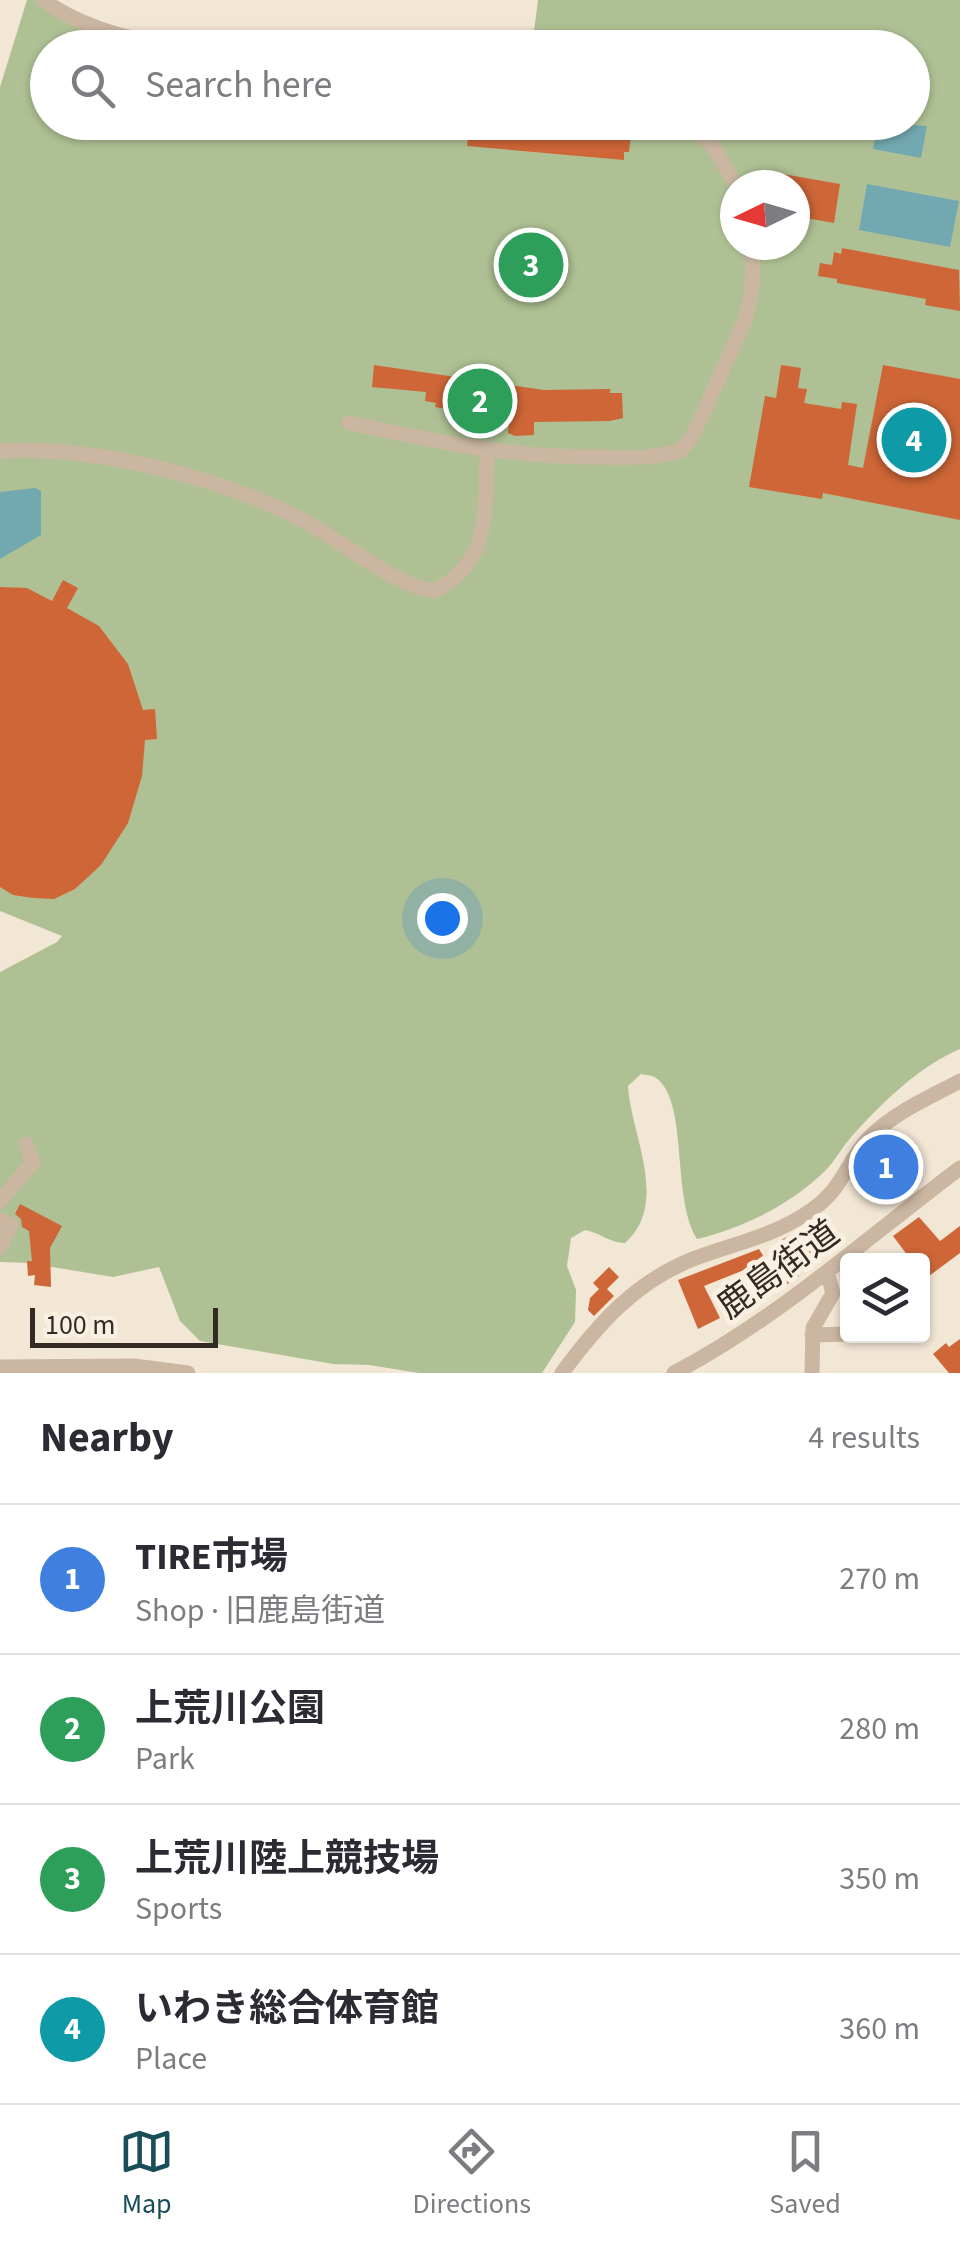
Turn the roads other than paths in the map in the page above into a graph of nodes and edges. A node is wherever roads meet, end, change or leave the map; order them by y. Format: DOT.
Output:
graph roads {
  1 [pos="43,0"];
  2 [pos="101,30"];
  3 [pos="705,140"];
  4 [pos="727,170"];
  5 [pos="753,260"];
  6 [pos="349,422"];
  7 [pos="0,451"];
  8 [pos="488,452"];
  9 [pos="960,1081"];
  10 [pos="26,1144"];
  11 [pos="957,1176"];
  12 [pos="0,1201"];
  13 [pos="0,1220"];
  14 [pos="0,1248"];
  15 [pos="828,1272"];
  16 [pos="840,1334"];
  17 [pos="812,1336"];
  18 [pos="0,1367"];
  19 [pos="682,1371"];
  20 [pos="188,1373"];
  21 [pos="562,1373"];
  22 [pos="812,1373"];
  1 -- 2 [label="street"];
  3 -- 4 [label="street"];
  5 -- 8 [label="street"];
  6 -- 8 [label="street"];
  7 -- 8 [label="street"];
  9 -- 21 [label="street"];
  10 -- 12 [label="street"];
  11 -- 15 [label="street, 鹿島街道"];
  13 -- 14 [label="street"];
  15 -- 17 [label="street"];
  15 -- 19 [label="street, 鹿島街道"];
  16 -- 17 [label="street"];
  17 -- 22 [label="street"];
  18 -- 20 [label="street"];
}
